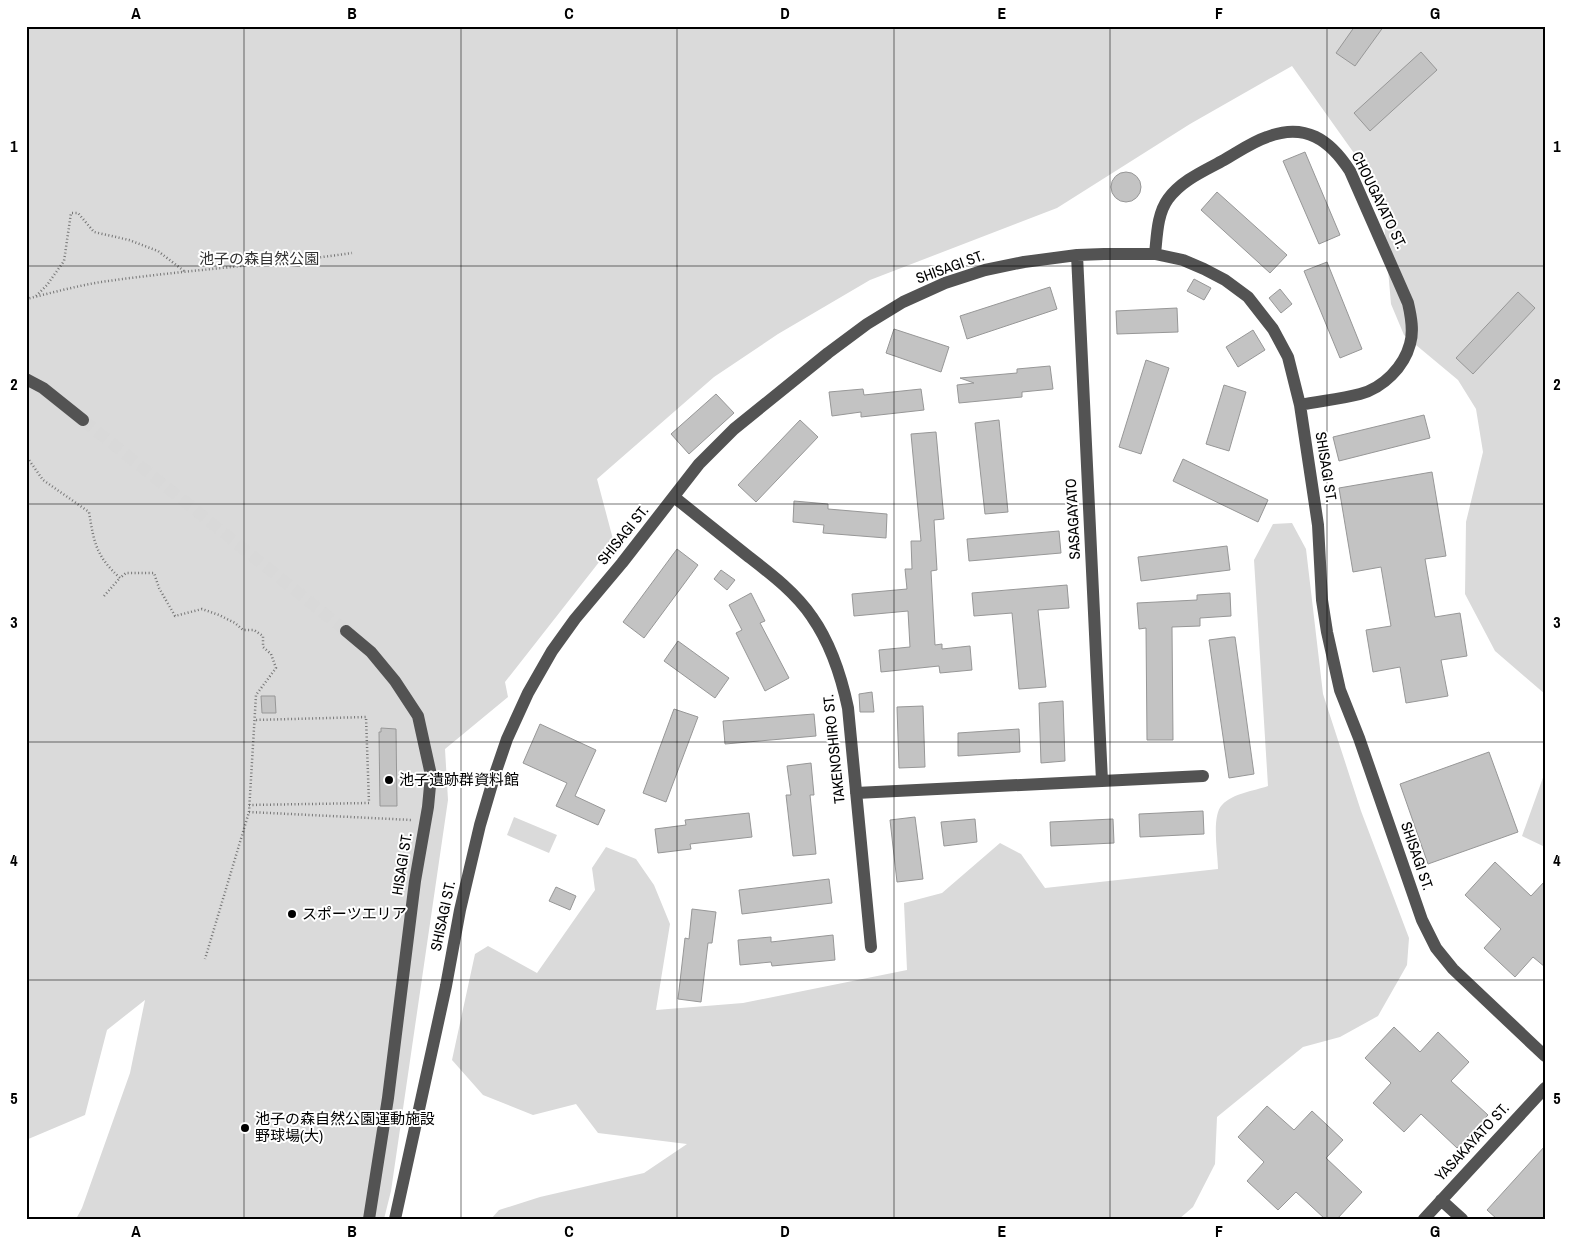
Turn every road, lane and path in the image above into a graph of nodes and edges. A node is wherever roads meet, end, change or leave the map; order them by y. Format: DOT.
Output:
graph roads {
  1 [pos="352,252"];
  2 [pos="1155,254"];
  3 [pos="1077,255"];
  4 [pos="185,272"];
  5 [pos="35,297"];
  6 [pos="26,299"];
  7 [pos="26,379"];
  8 [pos="1300,404"];
  9 [pos="83,420"];
  10 [pos="26,459"];
  11 [pos="674,498"];
  12 [pos="120,578"];
  13 [pos="104,596"];
  14 [pos="346,631"];
  15 [pos="254,720"];
  16 [pos="1203,776"];
  17 [pos="1102,781"];
  18 [pos="856,793"];
  19 [pos="249,805"];
  20 [pos="249,812"];
  21 [pos="426,821"];
  22 [pos="871,947"];
  23 [pos="205,959"];
  24 [pos="1545,1056"];
  25 [pos="1545,1088"];
  26 [pos="1441,1200"];
  27 [pos="369,1219"];
  28 [pos="395,1219"];
  29 [pos="1424,1219"];
  30 [pos="1462,1219"];
  1 -- 4 [label="path"];
  2 -- 3 [label="lane, SHISAGI ST."];
  2 -- 8 [label="lane, SHISAGI ST."];
  2 -- 8 [label="lane, CHOUGAYATO ST."];
  3 -- 11 [label="lane, SHISAGI ST."];
  3 -- 17 [label="lane, SASAGAYATO"];
  4 -- 5 [label="path"];
  4 -- 5 [label="path"];
  5 -- 6 [label="path"];
  7 -- 9 [label="lane"];
  8 -- 24 [label="lane, SHISAGI ST."];
  10 -- 12 [label="path"];
  11 -- 18 [label="lane, TAKENOSHIRO ST."];
  11 -- 28 [label="lane, SHISAGI ST."];
  12 -- 13 [label="path"];
  12 -- 15 [label="path"];
  14 -- 21 [label="lane, HISAGI ST."];
  15 -- 19 [label="path"];
  15 -- 19 [label="path"];
  16 -- 17 [label="lane"];
  17 -- 18 [label="lane"];
  18 -- 22 [label="lane, TAKENOSHIRO ST."];
  19 -- 20 [label="path"];
  20 -- 21 [label="path"];
  20 -- 23 [label="path"];
  21 -- 27 [label="lane, HISAGI ST."];
  25 -- 26 [label="lane, YASAKAYATO ST."];
  26 -- 29 [label="lane, YASAKAYATO ST."];
  26 -- 30 [label="lane"];
}
